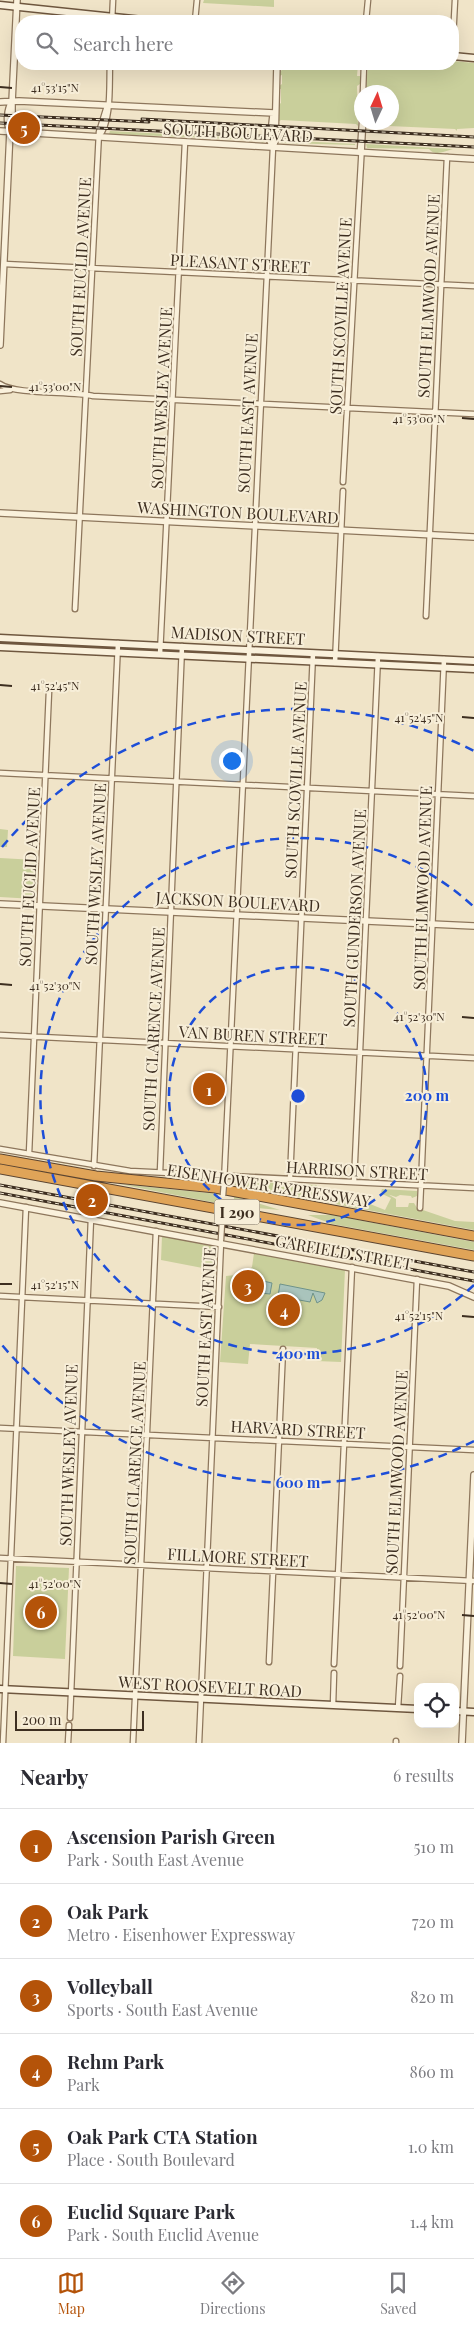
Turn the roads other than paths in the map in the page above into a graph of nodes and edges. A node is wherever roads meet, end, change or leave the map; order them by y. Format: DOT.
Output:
graph roads {
  1 [pos="114,0"];
  2 [pos="196,0"];
  3 [pos="368,0"];
  4 [pos="455,0"];
  5 [pos="17,3"];
  6 [pos="0,5"];
  7 [pos="88,15"];
  8 [pos="112,15"];
  9 [pos="196,15"];
  10 [pos="367,15"];
  11 [pos="454,15"];
  12 [pos="15,43"];
  13 [pos="459,57"];
  14 [pos="474,58"];
  15 [pos="110,70"];
  16 [pos="277,70"];
  17 [pos="364,70"];
  18 [pos="363,85"];
  19 [pos="0,102"];
  20 [pos="12,102"];
  21 [pos="107,106"];
  22 [pos="274,113"];
  23 [pos="363,130"];
  24 [pos="0,131"];
  25 [pos="10,131"];
  26 [pos="99,136"];
  27 [pos="186,142"];
  28 [pos="272,147"];
  29 [pos="360,152"];
  30 [pos="447,158"];
  31 [pos="474,159"];
  32 [pos="2,253"];
  33 [pos="4,264"];
  34 [pos="92,268"];
  35 [pos="179,272"];
  36 [pos="266,276"];
  37 [pos="354,281"];
  38 [pos="441,285"];
  39 [pos="474,286"];
  40 [pos="0,345"];
  41 [pos="0,384"];
  42 [pos="14,389"];
  43 [pos="0,391"];
  44 [pos="86,394"];
  45 [pos="173,400"];
  46 [pos="260,404"];
  47 [pos="348,408"];
  48 [pos="435,412"];
  49 [pos="474,414"];
  50 [pos="343,482"];
  51 [pos="343,491"];
  52 [pos="0,513"];
  53 [pos="80,518"];
  54 [pos="167,522"];
  55 [pos="254,526"];
  56 [pos="341,530"];
  57 [pos="430,535"];
  58 [pos="474,537"];
  59 [pos="75,609"];
  60 [pos="426,616"];
  61 [pos="0,638"];
  62 [pos="118,643"];
  63 [pos="161,645"];
  64 [pos="182,646"];
  65 [pos="0,647"];
  66 [pos="248,650"];
  67 [pos="117,652"];
  68 [pos="313,653"];
  69 [pos="160,654"];
  70 [pos="336,654"];
  71 [pos="182,655"];
  72 [pos="378,656"];
  73 [pos="248,658"];
  74 [pos="444,659"];
  75 [pos="474,660"];
  76 [pos="313,662"];
  77 [pos="335,663"];
  78 [pos="378,665"];
  79 [pos="444,668"];
  80 [pos="474,669"];
  81 [pos="49,692"];
  82 [pos="0,773"];
  83 [pos="46,775"];
  84 [pos="112,778"];
  85 [pos="177,782"];
  86 [pos="242,785"];
  87 [pos="308,788"];
  88 [pos="372,791"];
  89 [pos="438,795"];
  90 [pos="474,796"];
  91 [pos="0,904"];
  92 [pos="40,906"];
  93 [pos="106,909"];
  94 [pos="171,912"];
  95 [pos="236,915"];
  96 [pos="302,918"];
  97 [pos="366,921"];
  98 [pos="432,924"];
  99 [pos="474,926"];
  100 [pos="0,1035"];
  101 [pos="34,1036"];
  102 [pos="100,1040"];
  103 [pos="165,1043"];
  104 [pos="230,1046"];
  105 [pos="296,1049"];
  106 [pos="360,1052"];
  107 [pos="427,1056"];
  108 [pos="474,1058"];
  109 [pos="0,1149"];
  110 [pos="29,1154"];
  111 [pos="0,1159"];
  112 [pos="94,1166"];
  113 [pos="0,1169"];
  114 [pos="160,1172"];
  115 [pos="224,1175"];
  116 [pos="290,1179"];
  117 [pos="354,1182"];
  118 [pos="420,1185"];
  119 [pos="474,1188"];
  120 [pos="0,1203"];
  121 [pos="26,1208"];
  122 [pos="420,1208"];
  123 [pos="91,1218"];
  124 [pos="156,1231"];
  125 [pos="474,1236"];
  126 [pos="221,1242"];
  127 [pos="474,1256"];
  128 [pos="352,1267"];
  129 [pos="418,1280"];
  130 [pos="0,1296"];
  131 [pos="22,1297"];
  132 [pos="474,1297"];
  133 [pos="87,1300"];
  134 [pos="153,1304"];
  135 [pos="218,1307"];
  136 [pos="282,1349"];
  137 [pos="0,1428"];
  138 [pos="16,1428"];
  139 [pos="82,1432"];
  140 [pos="148,1434"];
  141 [pos="213,1437"];
  142 [pos="278,1441"];
  143 [pos="344,1444"];
  144 [pos="409,1447"];
  145 [pos="474,1450"];
  146 [pos="474,1475"];
  147 [pos="0,1558"];
  148 [pos="11,1559"];
  149 [pos="76,1562"];
  150 [pos="142,1566"];
  151 [pos="207,1568"];
  152 [pos="273,1571"];
  153 [pos="338,1574"];
  154 [pos="404,1577"];
  155 [pos="472,1581"];
  156 [pos="269,1662"];
  157 [pos="334,1664"];
  158 [pos="400,1666"];
  159 [pos="334,1673"];
  160 [pos="400,1676"];
  161 [pos="2,1690"];
  162 [pos="71,1693"];
  163 [pos="136,1696"];
  164 [pos="202,1699"];
  165 [pos="333,1705"];
  166 [pos="398,1708"];
  167 [pos="414,1709"];
  168 [pos="459,1711"];
  169 [pos="464,1711"];
  170 [pos="474,1712"];
  171 [pos="70,1718"];
  172 [pos="69,1725"];
  173 [pos="3,1743"];
  174 [pos="68,1743"];
  175 [pos="134,1743"];
  176 [pos="200,1743"];
  177 [pos="462,1743"];
  1 -- 8 [label="street"];
  2 -- 9 [label="street"];
  3 -- 10 [label="street"];
  4 -- 11 [label="street"];
  5 -- 6 [label="main road"];
  5 -- 7 [label="main road"];
  12 -- 20 [label="street"];
  13 -- 14 [label="main road"];
  15 -- 21 [label="street, SOUTH EUCLID AVENUE"];
  16 -- 22 [label="street"];
  17 -- 18 [label="street"];
  19 -- 20 [label="street"];
  20 -- 21 [label="street"];
  20 -- 25 [label="street"];
  21 -- 22 [label="street"];
  21 -- 26 [label="street, SOUTH EUCLID AVENUE"];
  22 -- 28 [label="street"];
  23 -- 29 [label="street, SOUTH SCOVILLE AVENUE"];
  24 -- 25 [label="street, SOUTH BOULEVARD"];
  25 -- 26 [label="street, SOUTH BOULEVARD"];
  25 -- 32 [label="street"];
  26 -- 27 [label="street, SOUTH BOULEVARD"];
  26 -- 34 [label="street, SOUTH EUCLID AVENUE"];
  27 -- 28 [label="street, SOUTH BOULEVARD"];
  27 -- 35 [label="street, SOUTH WESLEY AVENUE"];
  28 -- 29 [label="street, SOUTH BOULEVARD"];
  28 -- 36 [label="street, SOUTH EAST AVENUE"];
  29 -- 30 [label="street, SOUTH BOULEVARD"];
  29 -- 37 [label="street, SOUTH SCOVILLE AVENUE"];
  30 -- 31 [label="street, SOUTH BOULEVARD"];
  30 -- 38 [label="street, SOUTH ELMWOOD AVENUE"];
  32 -- 33 [label="street"];
  33 -- 34 [label="street, PLEASANT STREET"];
  33 -- 40 [label="street"];
  34 -- 35 [label="street, PLEASANT STREET"];
  34 -- 44 [label="street, SOUTH EUCLID AVENUE"];
  35 -- 36 [label="street, PLEASANT STREET"];
  35 -- 45 [label="street, SOUTH WESLEY AVENUE"];
  36 -- 37 [label="street, PLEASANT STREET"];
  36 -- 46 [label="street, SOUTH EAST AVENUE"];
  37 -- 38 [label="street, PLEASANT STREET"];
  37 -- 47 [label="street, SOUTH SCOVILLE AVENUE"];
  38 -- 39 [label="street, PLEASANT STREET"];
  38 -- 48 [label="street, SOUTH ELMWOOD AVENUE"];
  41 -- 42 [label="street"];
  42 -- 43 [label="street"];
  42 -- 44 [label="street"];
  44 -- 45 [label="street"];
  44 -- 53 [label="street, SOUTH EUCLID AVENUE"];
  45 -- 46 [label="street"];
  45 -- 54 [label="street, SOUTH WESLEY AVENUE"];
  46 -- 47 [label="street"];
  46 -- 55 [label="street, SOUTH EAST AVENUE"];
  47 -- 48 [label="street"];
  47 -- 50 [label="street, SOUTH SCOVILLE AVENUE"];
  48 -- 49 [label="street"];
  48 -- 57 [label="street, SOUTH ELMWOOD AVENUE"];
  51 -- 56 [label="street"];
  52 -- 53 [label="street, WASHINGTON BOULEVARD"];
  53 -- 54 [label="street, WASHINGTON BOULEVARD"];
  53 -- 59 [label="street, SOUTH EUCLID AVENUE"];
  54 -- 55 [label="street, WASHINGTON BOULEVARD"];
  54 -- 63 [label="street, SOUTH WESLEY AVENUE"];
  55 -- 56 [label="street, WASHINGTON BOULEVARD"];
  55 -- 66 [label="street, SOUTH EAST AVENUE"];
  56 -- 57 [label="street, WASHINGTON BOULEVARD"];
  56 -- 70 [label="street"];
  57 -- 58 [label="street, WASHINGTON BOULEVARD"];
  57 -- 60 [label="street, SOUTH ELMWOOD AVENUE"];
  61 -- 62 [label="main road, MADISON STREET"];
  62 -- 63 [label="main road, MADISON STREET"];
  62 -- 67 [label="street, SOUTH WESLEY AVENUE"];
  63 -- 64 [label="main road, MADISON STREET"];
  63 -- 69 [label="street, SOUTH WESLEY AVENUE"];
  64 -- 66 [label="main road, MADISON STREET"];
  64 -- 71 [label="street, SOUTH CLARENCE AVENUE"];
  65 -- 67 [label="main road, MADISON STREET"];
  66 -- 68 [label="main road, MADISON STREET"];
  66 -- 73 [label="street, SOUTH EAST AVENUE"];
  67 -- 69 [label="main road, MADISON STREET"];
  67 -- 84 [label="street, SOUTH WESLEY AVENUE"];
  68 -- 70 [label="main road, MADISON STREET"];
  68 -- 76 [label="street, SOUTH SCOVILLE AVENUE"];
  69 -- 71 [label="main road, MADISON STREET"];
  70 -- 72 [label="main road, MADISON STREET"];
  70 -- 77 [label="street"];
  71 -- 73 [label="main road, MADISON STREET"];
  71 -- 85 [label="street, SOUTH CLARENCE AVENUE"];
  72 -- 74 [label="main road, MADISON STREET"];
  72 -- 78 [label="street, SOUTH GUNDERSON AVENUE"];
  73 -- 76 [label="main road, MADISON STREET"];
  73 -- 86 [label="street, SOUTH EAST AVENUE"];
  74 -- 75 [label="main road, MADISON STREET"];
  74 -- 79 [label="street, SOUTH ELMWOOD AVENUE"];
  76 -- 77 [label="main road, MADISON STREET"];
  76 -- 87 [label="street, SOUTH SCOVILLE AVENUE"];
  77 -- 78 [label="main road, MADISON STREET"];
  78 -- 79 [label="main road, MADISON STREET"];
  78 -- 88 [label="street, SOUTH GUNDERSON AVENUE"];
  79 -- 80 [label="main road, MADISON STREET"];
  79 -- 89 [label="street, SOUTH ELMWOOD AVENUE"];
  81 -- 83 [label="street, SOUTH EUCLID AVENUE"];
  82 -- 83 [label="street"];
  83 -- 84 [label="street"];
  83 -- 92 [label="street, SOUTH EUCLID AVENUE"];
  84 -- 85 [label="street"];
  84 -- 93 [label="street, SOUTH WESLEY AVENUE"];
  85 -- 86 [label="street"];
  85 -- 94 [label="street, SOUTH CLARENCE AVENUE"];
  86 -- 87 [label="street"];
  86 -- 95 [label="street, SOUTH EAST AVENUE"];
  87 -- 88 [label="street"];
  87 -- 96 [label="street, SOUTH SCOVILLE AVENUE"];
  88 -- 89 [label="street"];
  88 -- 97 [label="street, SOUTH GUNDERSON AVENUE"];
  89 -- 90 [label="street"];
  89 -- 98 [label="street, SOUTH ELMWOOD AVENUE"];
  91 -- 92 [label="street, JACKSON BOULEVARD"];
  92 -- 93 [label="street, JACKSON BOULEVARD"];
  92 -- 101 [label="street, SOUTH EUCLID AVENUE"];
  93 -- 94 [label="street, JACKSON BOULEVARD"];
  93 -- 102 [label="street, SOUTH WESLEY AVENUE"];
  94 -- 95 [label="street, JACKSON BOULEVARD"];
  94 -- 103 [label="street, SOUTH CLARENCE AVENUE"];
  95 -- 96 [label="street, JACKSON BOULEVARD"];
  95 -- 104 [label="street, SOUTH EAST AVENUE"];
  96 -- 97 [label="street, JACKSON BOULEVARD"];
  96 -- 105 [label="street, SOUTH SCOVILLE AVENUE"];
  97 -- 98 [label="street, JACKSON BOULEVARD"];
  97 -- 106 [label="street, SOUTH GUNDERSON AVENUE"];
  98 -- 99 [label="street, JACKSON BOULEVARD"];
  98 -- 107 [label="street, SOUTH ELMWOOD AVENUE"];
  100 -- 101 [label="street, VAN BUREN STREET"];
  101 -- 102 [label="street, VAN BUREN STREET"];
  101 -- 110 [label="street, SOUTH EUCLID AVENUE"];
  102 -- 103 [label="street, VAN BUREN STREET"];
  102 -- 112 [label="street, SOUTH WESLEY AVENUE"];
  103 -- 104 [label="street, VAN BUREN STREET"];
  103 -- 114 [label="street, SOUTH CLARENCE AVENUE"];
  104 -- 105 [label="street, VAN BUREN STREET"];
  104 -- 115 [label="street, SOUTH EAST AVENUE"];
  105 -- 106 [label="street, VAN BUREN STREET"];
  105 -- 116 [label="street, SOUTH SCOVILLE AVENUE"];
  106 -- 107 [label="street, VAN BUREN STREET"];
  106 -- 117 [label="street, SOUTH GUNDERSON AVENUE"];
  107 -- 108 [label="street, VAN BUREN STREET"];
  107 -- 118 [label="street, SOUTH ELMWOOD AVENUE"];
  109 -- 110 [label="street, HARRISON STREET"];
  110 -- 112 [label="street, HARRISON STREET"];
  111 -- 125 [label="highway, EISENHOWER EXPRESSWAY / I 290"];
  112 -- 114 [label="street, HARRISON STREET"];
  113 -- 127 [label="highway, EISENHOWER EXPRESSWAY / I 290"];
  114 -- 115 [label="street, HARRISON STREET"];
  115 -- 116 [label="street, HARRISON STREET"];
  115 -- 126 [label="street, SOUTH EAST AVENUE, bridge"];
  116 -- 117 [label="street, HARRISON STREET"];
  117 -- 118 [label="street, HARRISON STREET"];
  118 -- 119 [label="street, HARRISON STREET"];
  118 -- 122 [label="street, SOUTH ELMWOOD AVENUE"];
  120 -- 121 [label="street, GARFIELD STREET"];
  121 -- 123 [label="street, GARFIELD STREET"];
  121 -- 131 [label="street"];
  123 -- 124 [label="street, GARFIELD STREET"];
  123 -- 133 [label="street, SOUTH WESLEY AVENUE"];
  124 -- 126 [label="street, GARFIELD STREET"];
  124 -- 134 [label="street, SOUTH CLARENCE AVENUE"];
  126 -- 128 [label="street, GARFIELD STREET"];
  126 -- 135 [label="street, SOUTH EAST AVENUE"];
  128 -- 129 [label="street, GARFIELD STREET"];
  128 -- 143 [label="street"];
  129 -- 132 [label="street, GARFIELD STREET"];
  129 -- 144 [label="street, SOUTH ELMWOOD AVENUE"];
  130 -- 131 [label="street"];
  131 -- 133 [label="street"];
  131 -- 138 [label="street"];
  133 -- 134 [label="street"];
  133 -- 139 [label="street, SOUTH WESLEY AVENUE"];
  134 -- 135 [label="street"];
  134 -- 140 [label="street, SOUTH CLARENCE AVENUE"];
  135 -- 141 [label="street, SOUTH EAST AVENUE"];
  136 -- 142 [label="street"];
  137 -- 138 [label="street, HARVARD STREET"];
  138 -- 139 [label="street, HARVARD STREET"];
  138 -- 148 [label="street"];
  139 -- 140 [label="street, HARVARD STREET"];
  139 -- 149 [label="street, SOUTH WESLEY AVENUE"];
  140 -- 141 [label="street, HARVARD STREET"];
  140 -- 150 [label="street, SOUTH CLARENCE AVENUE"];
  141 -- 142 [label="street, HARVARD STREET"];
  141 -- 151 [label="street, SOUTH EAST AVENUE"];
  142 -- 143 [label="street, HARVARD STREET"];
  142 -- 152 [label="street"];
  143 -- 144 [label="street, HARVARD STREET"];
  143 -- 153 [label="street"];
  144 -- 145 [label="street, HARVARD STREET"];
  144 -- 154 [label="street, SOUTH ELMWOOD AVENUE"];
  146 -- 155 [label="street"];
  147 -- 148 [label="street, FILLMORE STREET"];
  148 -- 149 [label="street, FILLMORE STREET"];
  148 -- 161 [label="street"];
  149 -- 150 [label="street, FILLMORE STREET"];
  149 -- 162 [label="street, SOUTH WESLEY AVENUE"];
  150 -- 151 [label="street, FILLMORE STREET"];
  150 -- 163 [label="street, SOUTH CLARENCE AVENUE"];
  151 -- 152 [label="street, FILLMORE STREET"];
  151 -- 164 [label="street, SOUTH EAST AVENUE"];
  152 -- 153 [label="street, FILLMORE STREET"];
  152 -- 156 [label="street"];
  153 -- 154 [label="street, FILLMORE STREET"];
  153 -- 157 [label="street"];
  154 -- 155 [label="street, FILLMORE STREET"];
  154 -- 158 [label="street, SOUTH ELMWOOD AVENUE"];
  155 -- 169 [label="street"];
  159 -- 165 [label="street"];
  160 -- 166 [label="street"];
  161 -- 162 [label="main road, WEST ROOSEVELT ROAD"];
  161 -- 173 [label="street"];
  162 -- 163 [label="main road, WEST ROOSEVELT ROAD"];
  162 -- 171 [label="street, SOUTH WESLEY AVENUE"];
  163 -- 164 [label="main road, WEST ROOSEVELT ROAD"];
  163 -- 175 [label="street, SOUTH CLARENCE AVENUE"];
  164 -- 165 [label="main road, WEST ROOSEVELT ROAD"];
  164 -- 176 [label="street, SOUTH EAST AVENUE"];
  165 -- 166 [label="main road, WEST ROOSEVELT ROAD"];
  166 -- 167 [label="main road, WEST ROOSEVELT ROAD"];
  168 -- 169 [label="main road"];
  169 -- 170 [label="main road"];
  169 -- 177 [label="street"];
  172 -- 174 [label="street"];
}
